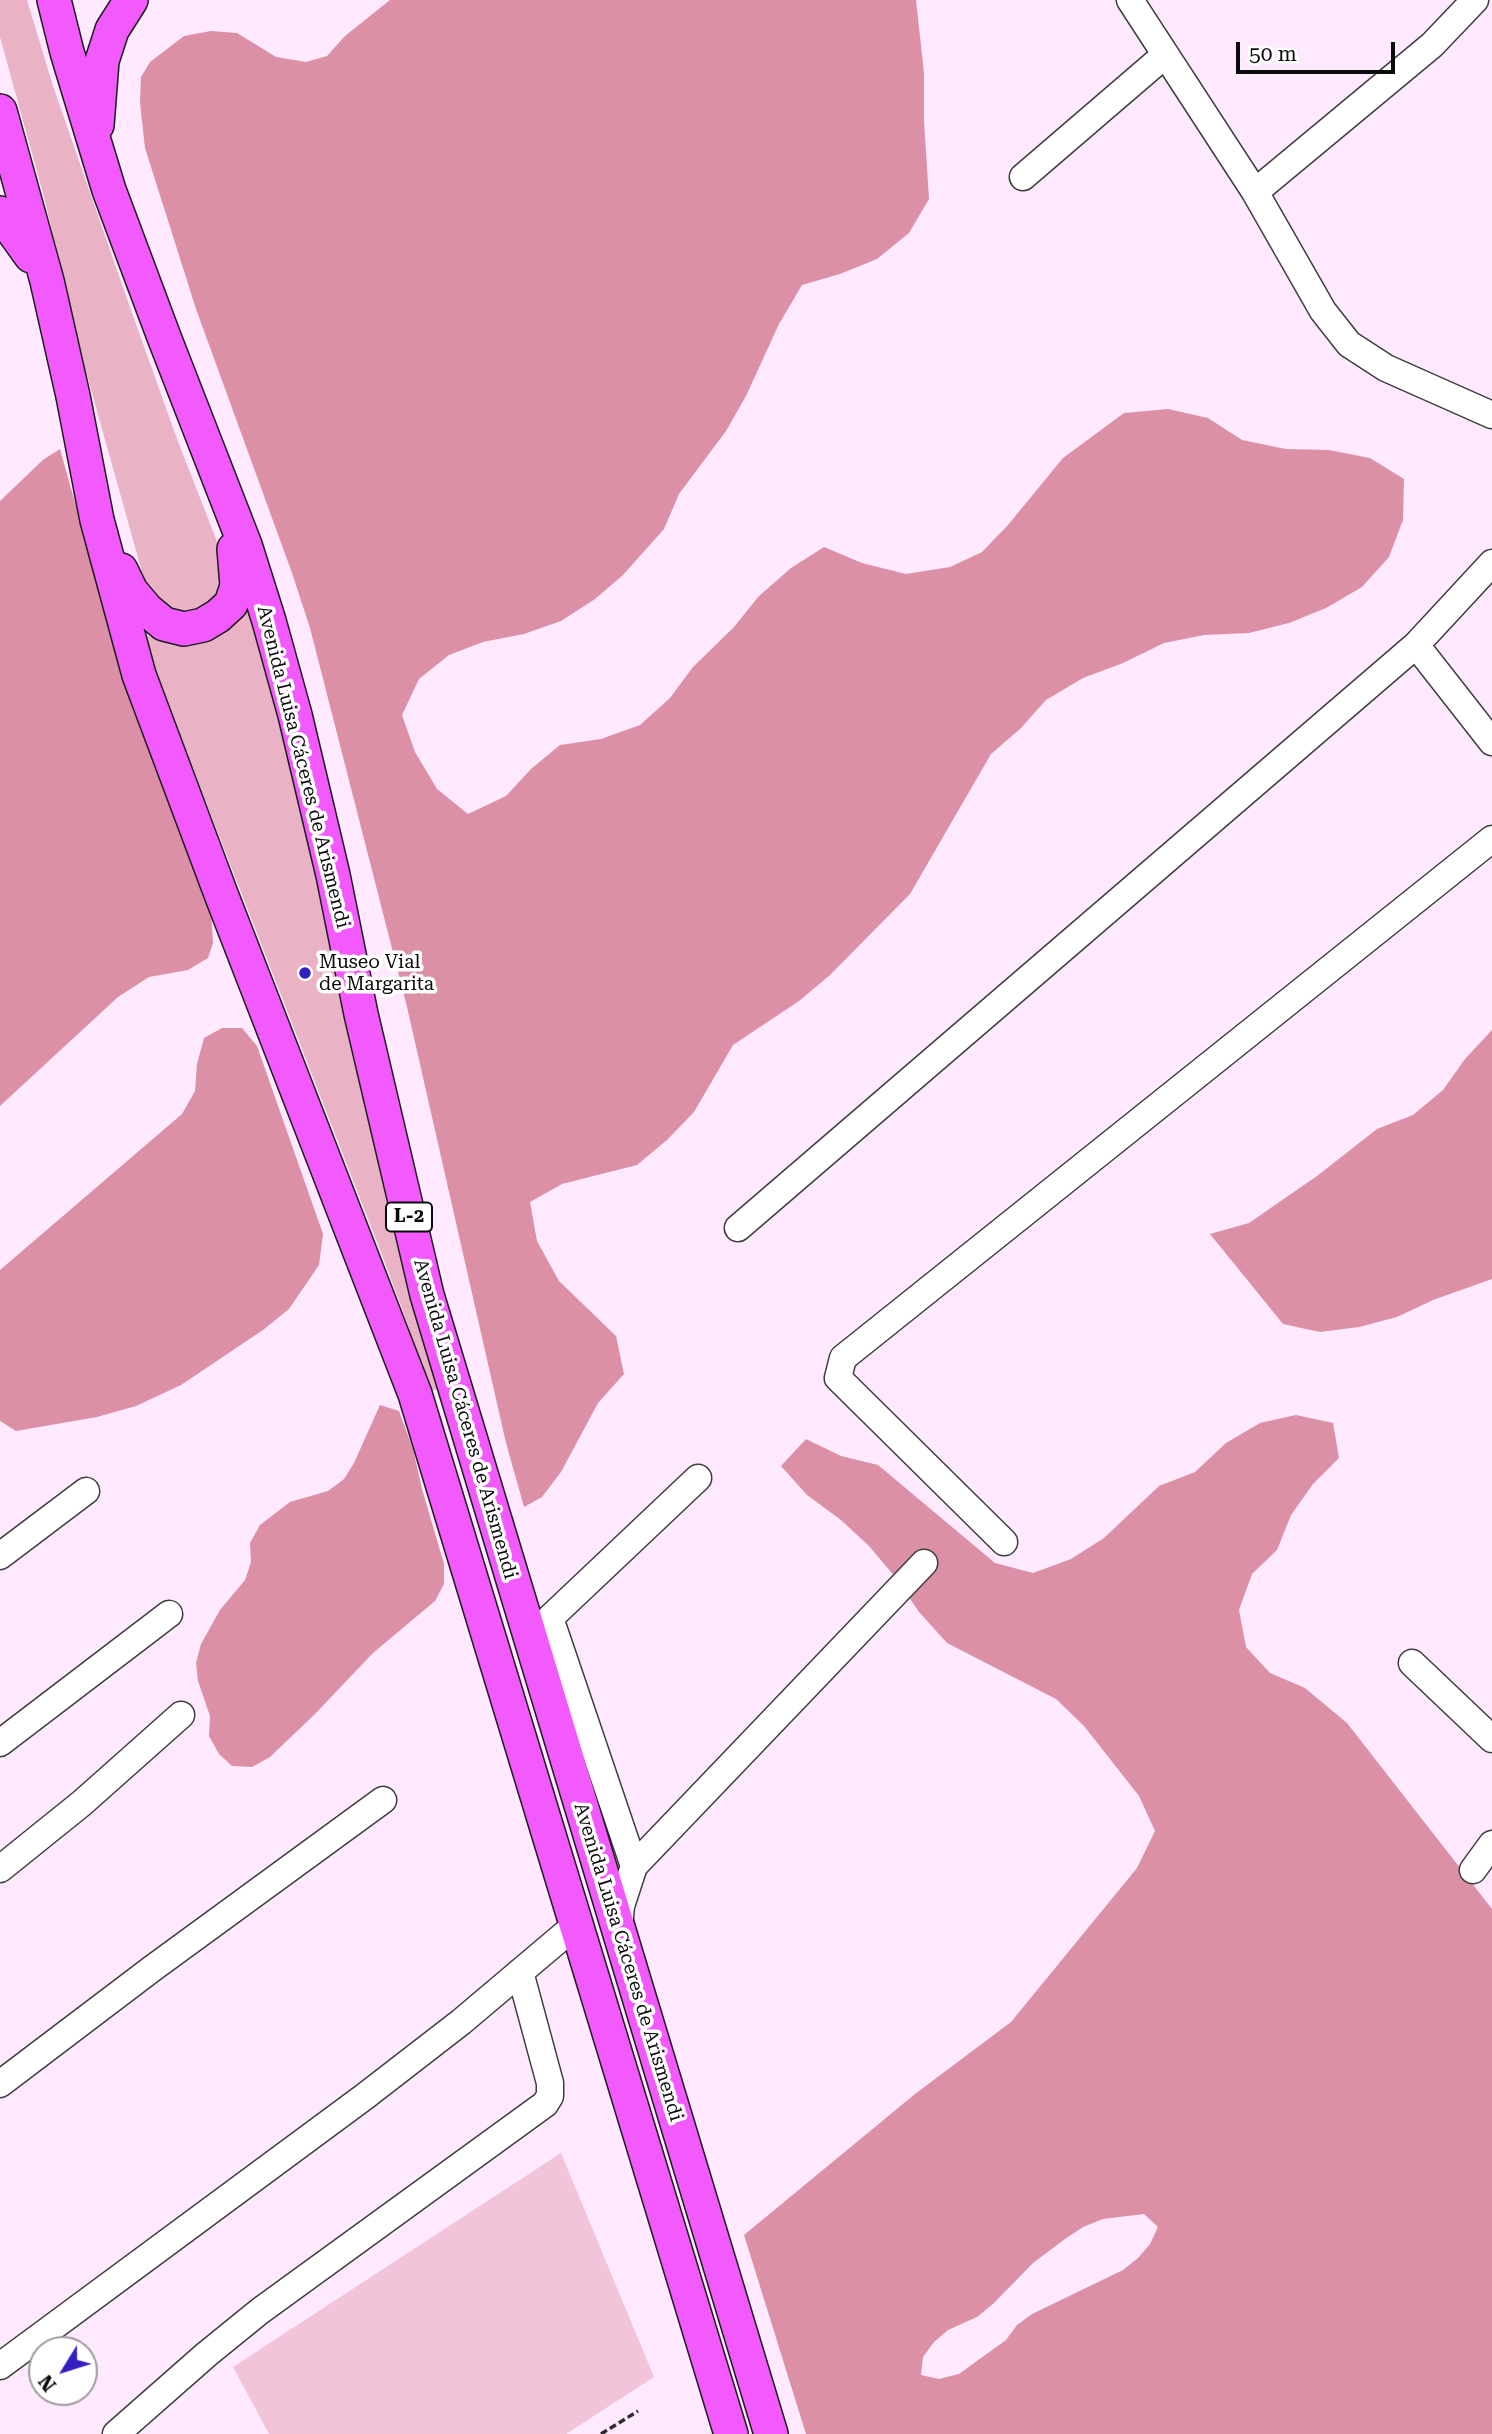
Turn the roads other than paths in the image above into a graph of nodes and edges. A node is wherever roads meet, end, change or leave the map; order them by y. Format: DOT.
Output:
graph roads {
  1 [pos="54,0"];
  2 [pos="131,0"];
  3 [pos="1130,0"];
  4 [pos="1475,0"];
  5 [pos="1166,55"];
  6 [pos="0,111"];
  7 [pos="96,148"];
  8 [pos="1024,177"];
  9 [pos="1255,192"];
  10 [pos="0,213"];
  11 [pos="47,281"];
  12 [pos="1492,415"];
  13 [pos="217,472"];
  14 [pos="97,520"];
  15 [pos="1492,564"];
  16 [pos="1416,645"];
  17 [pos="1492,742"];
  18 [pos="1492,839"];
  19 [pos="738,1228"];
  20 [pos="698,1478"];
  21 [pos="86,1491"];
  22 [pos="1004,1542"];
  23 [pos="0,1556"];
  24 [pos="924,1563"];
  25 [pos="169,1614"];
  26 [pos="1412,1663"];
  27 [pos="181,1715"];
  28 [pos="1492,1739"];
  29 [pos="0,1743"];
  30 [pos="383,1800"];
  31 [pos="1492,1844"];
  32 [pos="634,1866"];
  33 [pos="0,1869"];
  34 [pos="1473,1870"];
  35 [pos="577,1924"];
  36 [pos="619,1933"];
  37 [pos="520,1972"];
  38 [pos="0,2084"];
  39 [pos="0,2365"];
  40 [pos="116,2434"];
  41 [pos="732,2434"];
  42 [pos="771,2434"];
  1 -- 7 [label="main road, Avenida Luisa Cáceres de Arismendi / L-2"];
  2 -- 7 [label="main road"];
  3 -- 5 [label="street"];
  4 -- 9 [label="street"];
  5 -- 8 [label="street"];
  5 -- 9 [label="street"];
  6 -- 11 [label="main road, Avenida Luisa Cáceres de Arismendi"];
  7 -- 13 [label="main road, Avenida Luisa Cáceres de Arismendi / L-2"];
  9 -- 12 [label="street"];
  10 -- 11 [label="main road"];
  11 -- 14 [label="main road, Avenida Luisa Cáceres de Arismendi"];
  13 -- 14 [label="main road"];
  13 -- 36 [label="main road, Avenida Luisa Cáceres de Arismendi / L-2"];
  14 -- 35 [label="main road, Avenida Luisa Cáceres de Arismendi"];
  15 -- 16 [label="street"];
  16 -- 17 [label="street"];
  16 -- 19 [label="street"];
  18 -- 22 [label="street"];
  20 -- 32 [label="street"];
  21 -- 23 [label="street"];
  24 -- 32 [label="street"];
  25 -- 29 [label="street"];
  26 -- 28 [label="street"];
  27 -- 33 [label="street"];
  30 -- 38 [label="street"];
  31 -- 34 [label="street"];
  32 -- 36 [label="street"];
  35 -- 37 [label="street"];
  35 -- 41 [label="main road, Avenida Luisa Cáceres de Arismendi"];
  36 -- 42 [label="main road, Avenida Luisa Cáceres de Arismendi / L-2"];
  37 -- 39 [label="street"];
  37 -- 40 [label="street"];
}
